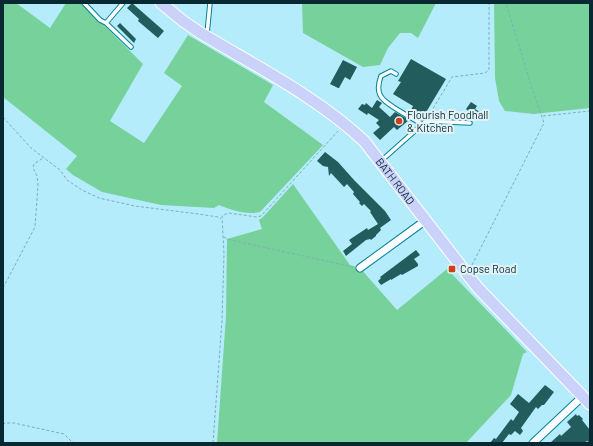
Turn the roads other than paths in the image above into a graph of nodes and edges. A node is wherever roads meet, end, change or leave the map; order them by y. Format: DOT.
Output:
graph roads {
  1 [pos="84,3"];
  2 [pos="122,3"];
  3 [pos="161,3"];
  4 [pos="210,3"];
  5 [pos="106,22"];
  6 [pos="207,37"];
  7 [pos="131,47"];
  8 [pos="396,74"];
  9 [pos="470,123"];
  10 [pos="422,124"];
  11 [pos="380,161"];
  12 [pos="426,220"];
  13 [pos="360,268"];
  14 [pos="586,400"];
  15 [pos="533,443"];
  1 -- 5 [label="lane"];
  2 -- 5 [label="lane"];
  3 -- 6 [label="highway, BATH ROAD"];
  4 -- 6 [label="lane"];
  5 -- 7 [label="lane"];
  6 -- 11 [label="highway, BATH ROAD"];
  8 -- 10 [label="lane"];
  9 -- 10 [label="lane"];
  10 -- 11 [label="lane"];
  11 -- 12 [label="highway, BATH ROAD"];
  12 -- 13 [label="street"];
  12 -- 14 [label="highway, BATH ROAD"];
  14 -- 15 [label="street"];
}
